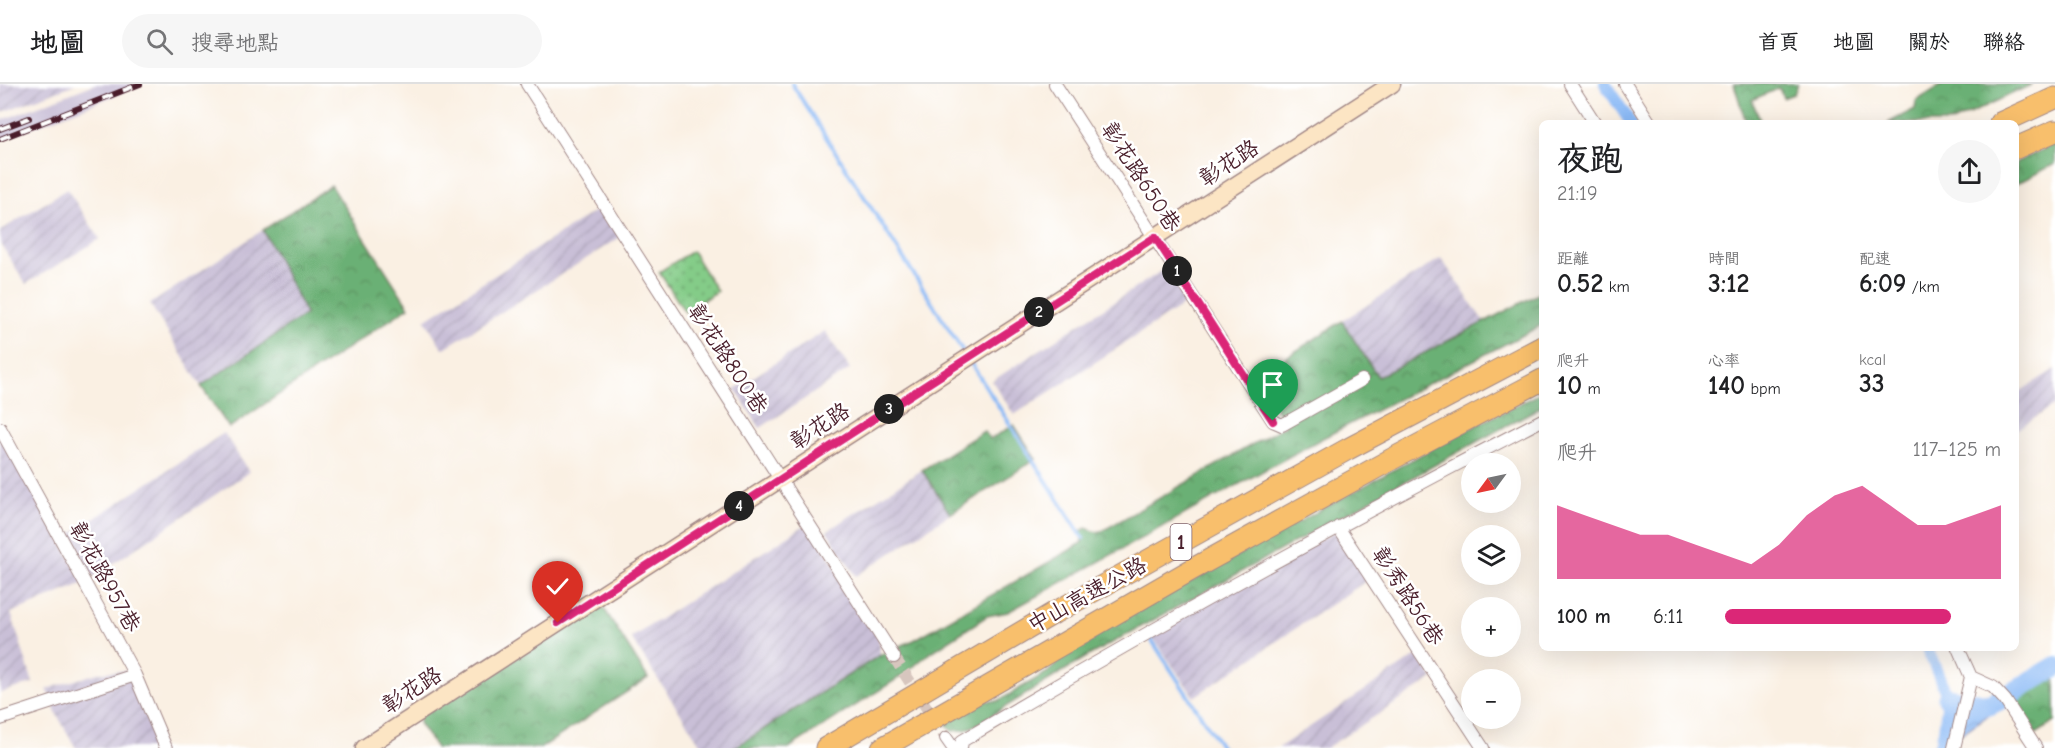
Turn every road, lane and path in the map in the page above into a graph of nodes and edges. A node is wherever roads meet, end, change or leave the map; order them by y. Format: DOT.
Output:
graph roads {
  1 [pos="527,84"];
  2 [pos="1055,84"];
  3 [pos="1392,84"];
  4 [pos="1570,84"];
  5 [pos="1625,84"];
  6 [pos="2055,98"];
  7 [pos="1593,120"];
  8 [pos="1648,120"];
  9 [pos="2007,120"];
  10 [pos="2055,131"];
  11 [pos="2019,147"];
  12 [pos="1155,237"];
  13 [pos="1539,349"];
  14 [pos="1362,380"];
  15 [pos="1539,382"];
  16 [pos="1539,422"];
  17 [pos="0,428"];
  18 [pos="781,479"];
  19 [pos="1338,528"];
  20 [pos="1959,651"];
  21 [pos="894,657"];
  22 [pos="135,675"];
  23 [pos="1971,677"];
  24 [pos="0,719"];
  25 [pos="166,748"];
  26 [pos="364,748"];
  27 [pos="826,748"];
  28 [pos="882,748"];
  29 [pos="961,748"];
  30 [pos="1483,748"];
  31 [pos="1954,748"];
  32 [pos="2036,748"];
  1 -- 18 [label="street, 彰花路800巷"];
  2 -- 12 [label="street, 彰花路650巷"];
  3 -- 12 [label="street, 彰花路"];
  4 -- 7 [label="street"];
  5 -- 8 [label="street"];
  6 -- 9 [label="highway"];
  10 -- 11 [label="highway"];
  12 -- 14 [label="street, 彰花路650巷"];
  12 -- 18 [label="street, 彰花路"];
  13 -- 27 [label="highway, 中山高速公路 / 1"];
  15 -- 28 [label="highway, 中山高速公路 / 1"];
  16 -- 19 [label="street"];
  17 -- 22 [label="street, 彰花路957巷"];
  18 -- 21 [label="street, 彰花路800巷"];
  18 -- 26 [label="street, 彰花路"];
  19 -- 29 [label="street"];
  19 -- 30 [label="street, 彰秀路56巷"];
  20 -- 23 [label="street"];
  22 -- 24 [label="street"];
  22 -- 25 [label="street, 彰花路957巷"];
  23 -- 31 [label="street"];
  23 -- 32 [label="street"];
}
